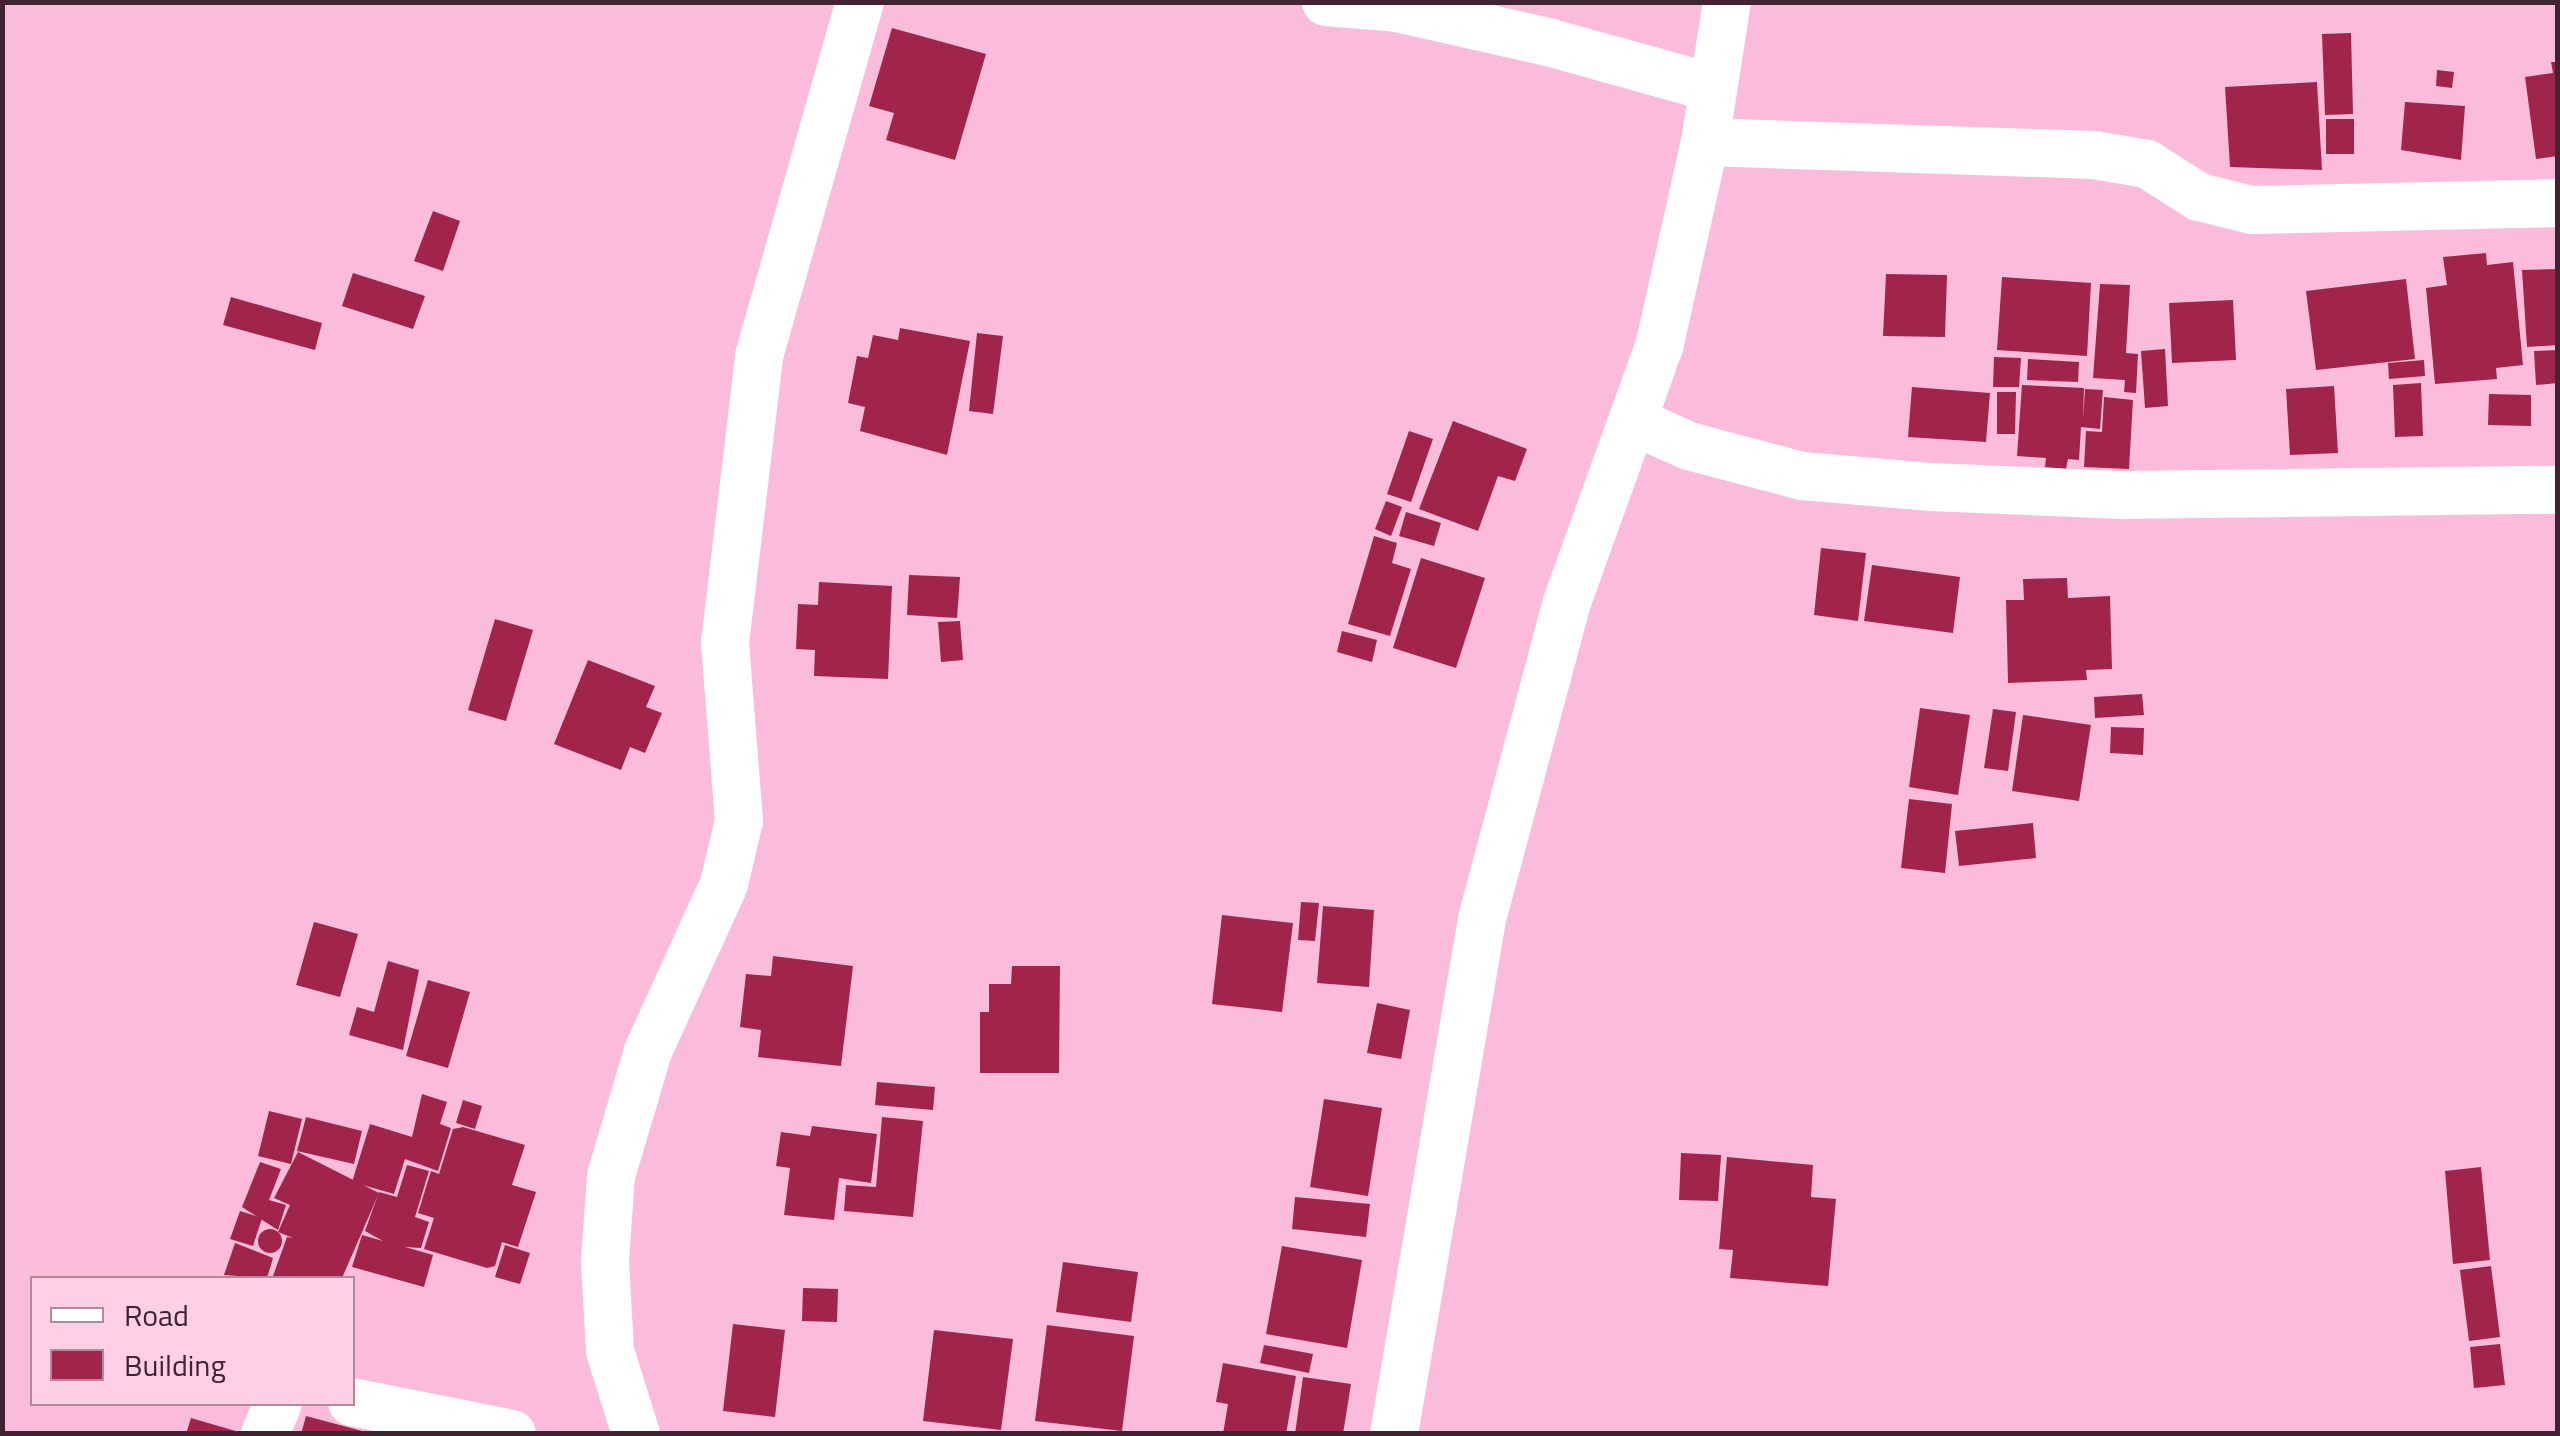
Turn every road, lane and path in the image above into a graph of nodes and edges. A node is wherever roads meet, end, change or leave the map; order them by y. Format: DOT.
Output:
graph roads {
  1 [pos="860,2"];
  2 [pos="1326,2"];
  3 [pos="1727,2"];
  4 [pos="1713,88"];
  5 [pos="1705,142"];
  6 [pos="2558,203"];
  7 [pos="1632,420"];
  8 [pos="2558,490"];
  9 [pos="355,1403"];
  10 [pos="277,1406"];
  11 [pos="265,1434"];
  12 [pos="512,1434"];
  13 [pos="636,1434"];
  14 [pos="1394,1434"];
  1 -- 13 [label="street"];
  2 -- 4 [label="street"];
  3 -- 4 [label="street"];
  4 -- 5 [label="street"];
  5 -- 6 [label="street"];
  5 -- 7 [label="street"];
  7 -- 8 [label="street"];
  7 -- 14 [label="street"];
  9 -- 12 [label="street"];
  10 -- 11 [label="street"];
}
